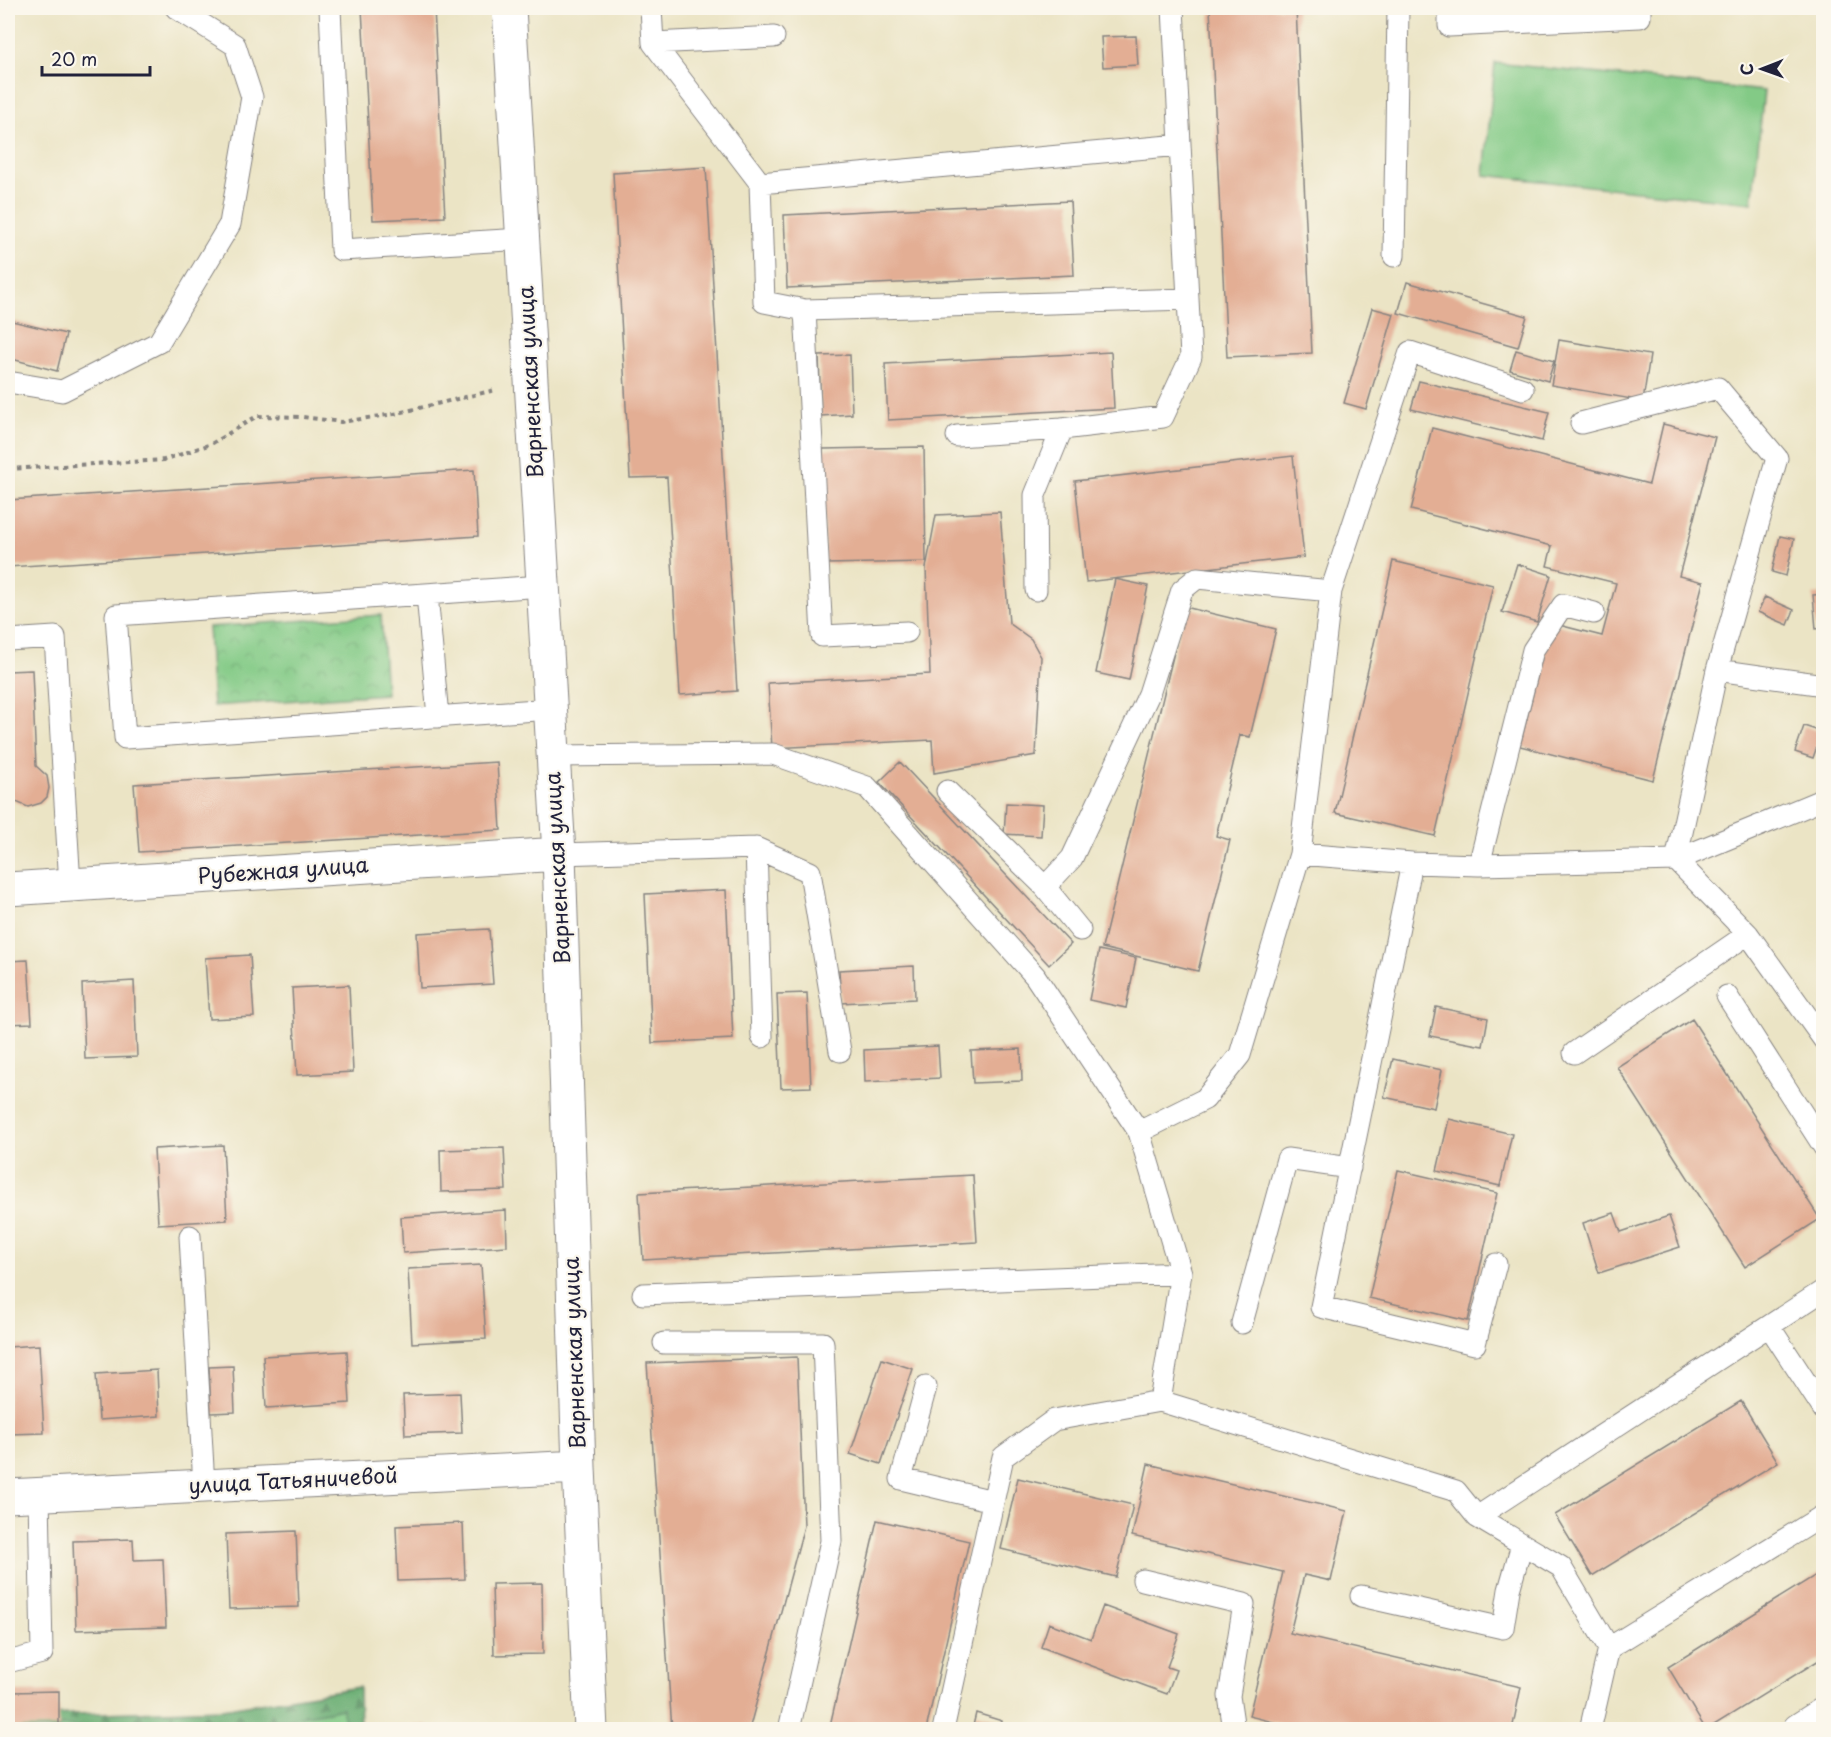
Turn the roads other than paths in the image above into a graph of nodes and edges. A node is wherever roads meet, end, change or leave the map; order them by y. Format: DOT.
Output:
graph roads {
  1 [pos="176,8"];
  2 [pos="330,8"];
  3 [pos="509,8"];
  4 [pos="651,8"];
  5 [pos="1173,8"];
  6 [pos="1398,8"];
  7 [pos="1449,8"];
  8 [pos="1640,8"];
  9 [pos="774,37"];
  10 [pos="653,43"];
  11 [pos="1180,145"];
  12 [pos="760,183"];
  13 [pos="523,239"];
  14 [pos="1394,256"];
  15 [pos="1188,299"];
  16 [pos="804,309"];
  17 [pos="8,382"];
  18 [pos="1522,389"];
  19 [pos="1581,423"];
  20 [pos="1062,429"];
  21 [pos="957,436"];
  22 [pos="543,586"];
  23 [pos="1036,590"];
  24 [pos="1331,591"];
  25 [pos="427,594"];
  26 [pos="1594,613"];
  27 [pos="907,632"];
  28 [pos="8,640"];
  29 [pos="1717,670"];
  30 [pos="1818,680"];
  31 [pos="551,709"];
  32 [pos="438,717"];
  33 [pos="554,756"];
  34 [pos="947,791"];
  35 [pos="1824,799"];
  36 [pos="756,848"];
  37 [pos="559,854"];
  38 [pos="1300,854"];
  39 [pos="1676,860"];
  40 [pos="1412,863"];
  41 [pos="1479,865"];
  42 [pos="70,885"];
  43 [pos="1045,887"];
  44 [pos="8,889"];
  45 [pos="1080,930"];
  46 [pos="1748,934"];
  47 [pos="1727,996"];
  48 [pos="762,1037"];
  49 [pos="1824,1040"];
  50 [pos="840,1051"];
  51 [pos="1574,1053"];
  52 [pos="1139,1132"];
  53 [pos="1824,1147"];
  54 [pos="1350,1168"];
  55 [pos="190,1236"];
  56 [pos="1496,1264"];
  57 [pos="1181,1273"];
  58 [pos="1824,1290"];
  59 [pos="643,1294"];
  60 [pos="1242,1323"];
  61 [pos="1769,1326"];
  62 [pos="664,1343"];
  63 [pos="926,1387"];
  64 [pos="1160,1401"];
  65 [pos="1824,1410"];
  66 [pos="579,1467"];
  67 [pos="204,1486"];
  68 [pos="23,1495"];
  69 [pos="993,1501"];
  70 [pos="1824,1515"];
  71 [pos="1477,1517"];
  72 [pos="1522,1544"];
  73 [pos="1143,1580"];
  74 [pos="1361,1596"];
  75 [pos="1609,1647"];
  76 [pos="8,1662"];
  77 [pos="1824,1714"];
  78 [pos="585,1729"];
  79 [pos="789,1730"];
  80 [pos="942,1730"];
  81 [pos="1234,1730"];
  82 [pos="1590,1730"];
  83 [pos="1799,1730"];
  1 -- 17 [label="lane"];
  2 -- 13 [label="lane"];
  3 -- 13 [label="street, Варненская улица"];
  4 -- 10 [label="lane"];
  5 -- 11 [label="lane"];
  6 -- 14 [label="lane"];
  7 -- 8 [label="lane"];
  9 -- 10 [label="lane"];
  10 -- 12 [label="lane"];
  11 -- 12 [label="lane"];
  11 -- 15 [label="lane"];
  12 -- 16 [label="lane"];
  13 -- 22 [label="street, Варненская улица"];
  15 -- 16 [label="lane"];
  15 -- 20 [label="lane"];
  16 -- 27 [label="lane"];
  18 -- 24 [label="lane"];
  19 -- 29 [label="lane"];
  20 -- 21 [label="lane"];
  20 -- 23 [label="lane"];
  22 -- 25 [label="lane"];
  22 -- 31 [label="street, Варненская улица"];
  24 -- 38 [label="lane"];
  24 -- 43 [label="lane"];
  25 -- 32 [label="lane"];
  25 -- 32 [label="lane"];
  26 -- 41 [label="lane"];
  28 -- 42 [label="lane"];
  29 -- 30 [label="lane"];
  29 -- 39 [label="lane"];
  31 -- 32 [label="lane"];
  31 -- 33 [label="street, Варненская улица"];
  33 -- 37 [label="street, Варненская улица"];
  33 -- 52 [label="lane"];
  34 -- 43 [label="lane"];
  35 -- 39 [label="lane"];
  36 -- 37 [label="lane"];
  36 -- 48 [label="lane"];
  36 -- 50 [label="lane"];
  37 -- 42 [label="street, Рубежная улица"];
  37 -- 66 [label="street, Варненская улица"];
  38 -- 40 [label="lane"];
  38 -- 52 [label="lane"];
  39 -- 41 [label="lane"];
  39 -- 46 [label="lane"];
  40 -- 41 [label="lane"];
  40 -- 54 [label="lane"];
  42 -- 44 [label="street, Рубежная улица"];
  43 -- 45 [label="lane"];
  46 -- 49 [label="lane"];
  46 -- 51 [label="lane"];
  47 -- 53 [label="lane"];
  52 -- 57 [label="lane"];
  54 -- 56 [label="lane"];
  54 -- 60 [label="lane"];
  55 -- 67 [label="lane"];
  57 -- 59 [label="lane"];
  57 -- 64 [label="lane"];
  58 -- 61 [label="lane"];
  61 -- 65 [label="lane"];
  61 -- 71 [label="lane"];
  62 -- 79 [label="lane"];
  63 -- 69 [label="lane"];
  64 -- 69 [label="lane"];
  64 -- 71 [label="lane"];
  66 -- 67 [label="street, улица Татьяничевой"];
  66 -- 78 [label="street, Варненская улица"];
  67 -- 68 [label="street, улица Татьяничевой"];
  68 -- 76 [label="lane"];
  69 -- 80 [label="lane"];
  70 -- 75 [label="lane"];
  71 -- 72 [label="lane"];
  72 -- 74 [label="lane"];
  72 -- 75 [label="lane"];
  73 -- 81 [label="lane"];
  75 -- 82 [label="lane"];
  77 -- 83 [label="street"];
}
